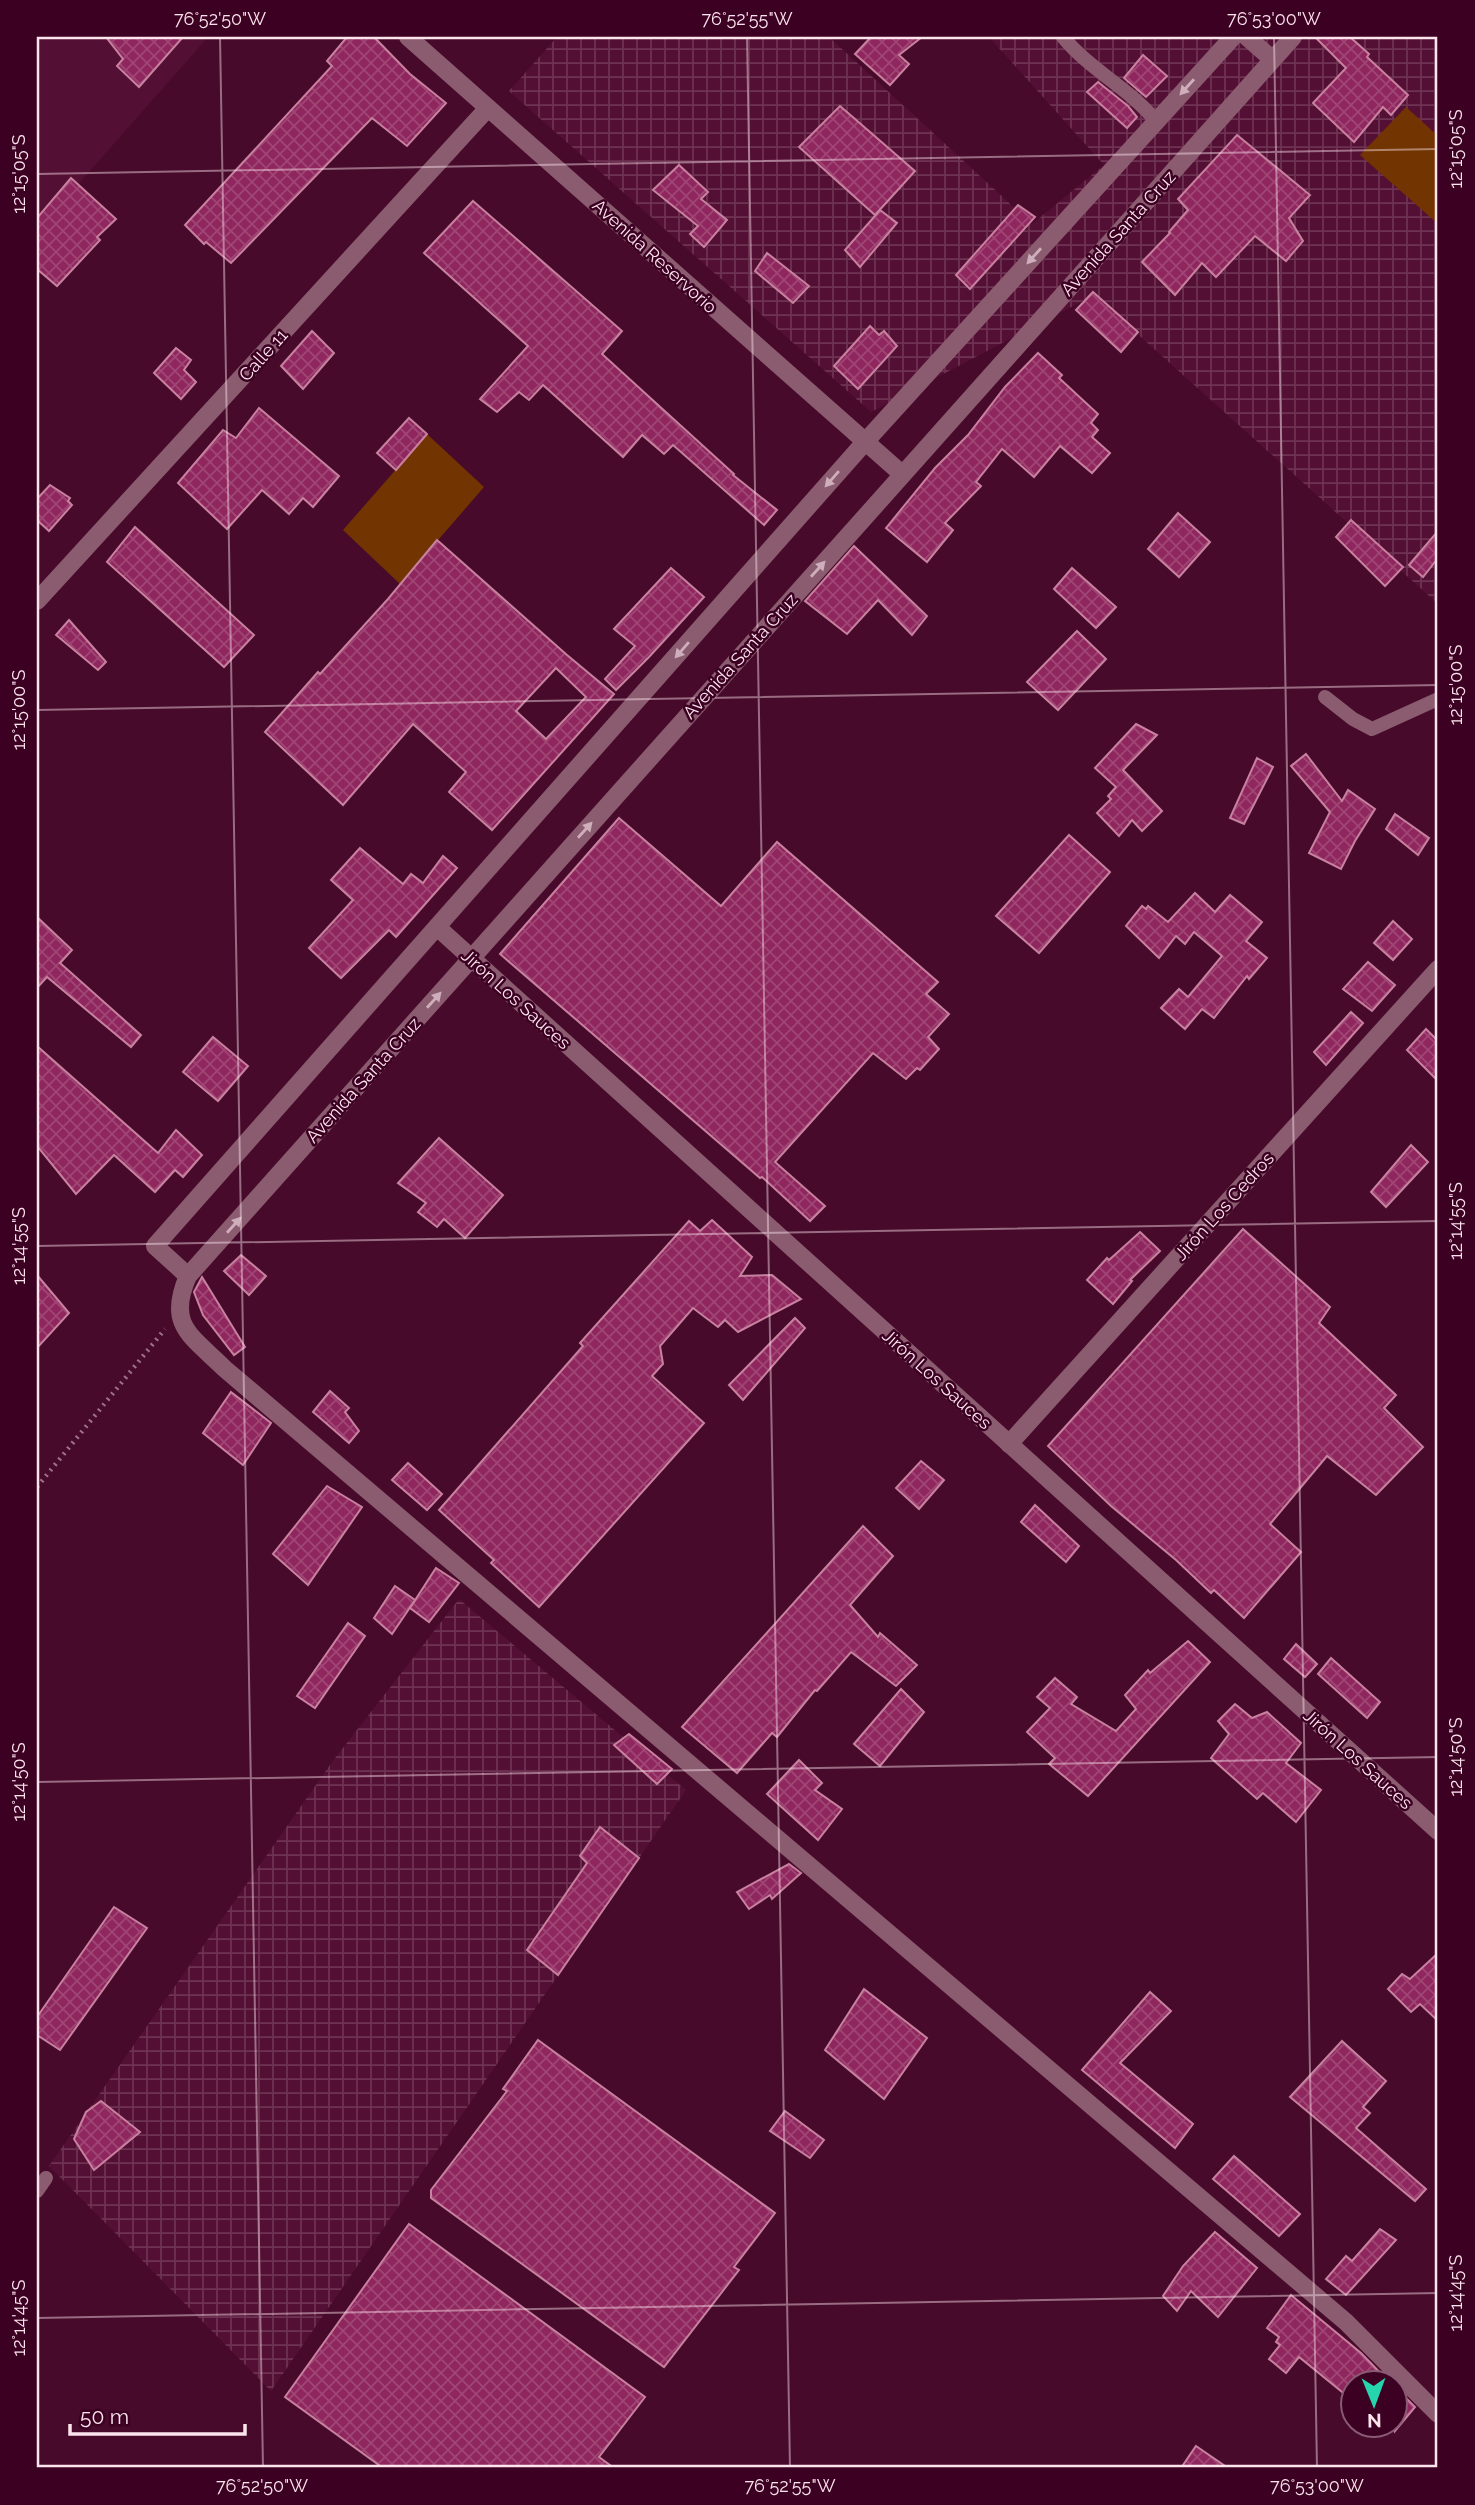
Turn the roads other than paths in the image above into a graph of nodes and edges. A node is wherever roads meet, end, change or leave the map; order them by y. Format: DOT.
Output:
graph roads {
  1 [pos="408,37"];
  2 [pos="1063,37"];
  3 [pos="1233,37"];
  4 [pos="1247,37"];
  5 [pos="1293,37"];
  6 [pos="1272,59"];
  7 [pos="488,108"];
  8 [pos="1156,121"];
  9 [pos="865,442"];
  10 [pos="902,474"];
  11 [pos="37,601"];
  12 [pos="1325,696"];
  13 [pos="1438,699"];
  14 [pos="437,927"];
  15 [pos="471,958"];
  16 [pos="1438,969"];
  17 [pos="188,1276"];
  18 [pos="1009,1444"];
  19 [pos="1438,1831"];
  20 [pos="46,2178"];
  21 [pos="37,2191"];
  22 [pos="1438,2414"];
  1 -- 7 [label="street, Avenida Reservorio"];
  2 -- 8 [label="lane"];
  3 -- 8 [label="street, one-way"];
  4 -- 6 [label="street"];
  5 -- 6 [label="street, Avenida Santa Cruz"];
  6 -- 10 [label="street, Avenida Santa Cruz"];
  7 -- 9 [label="street, Avenida Reservorio"];
  7 -- 11 [label="street, Calle 11"];
  8 -- 9 [label="street, one-way"];
  9 -- 10 [label="street, Avenida Reservorio"];
  9 -- 14 [label="street, one-way"];
  15 -- 10 [label="street, Avenida Santa Cruz, one-way"];
  12 -- 13 [label="lane"];
  14 -- 15 [label="street, Jirón Los Sauces"];
  14 -- 17 [label="street"];
  17 -- 15 [label="street, Avenida Santa Cruz, one-way"];
  15 -- 18 [label="street, Jirón Los Sauces"];
  16 -- 18 [label="street, Jirón Los Cedros"];
  17 -- 22 [label="street"];
  18 -- 19 [label="street, Jirón Los Sauces"];
  20 -- 21 [label="lane"];
}
